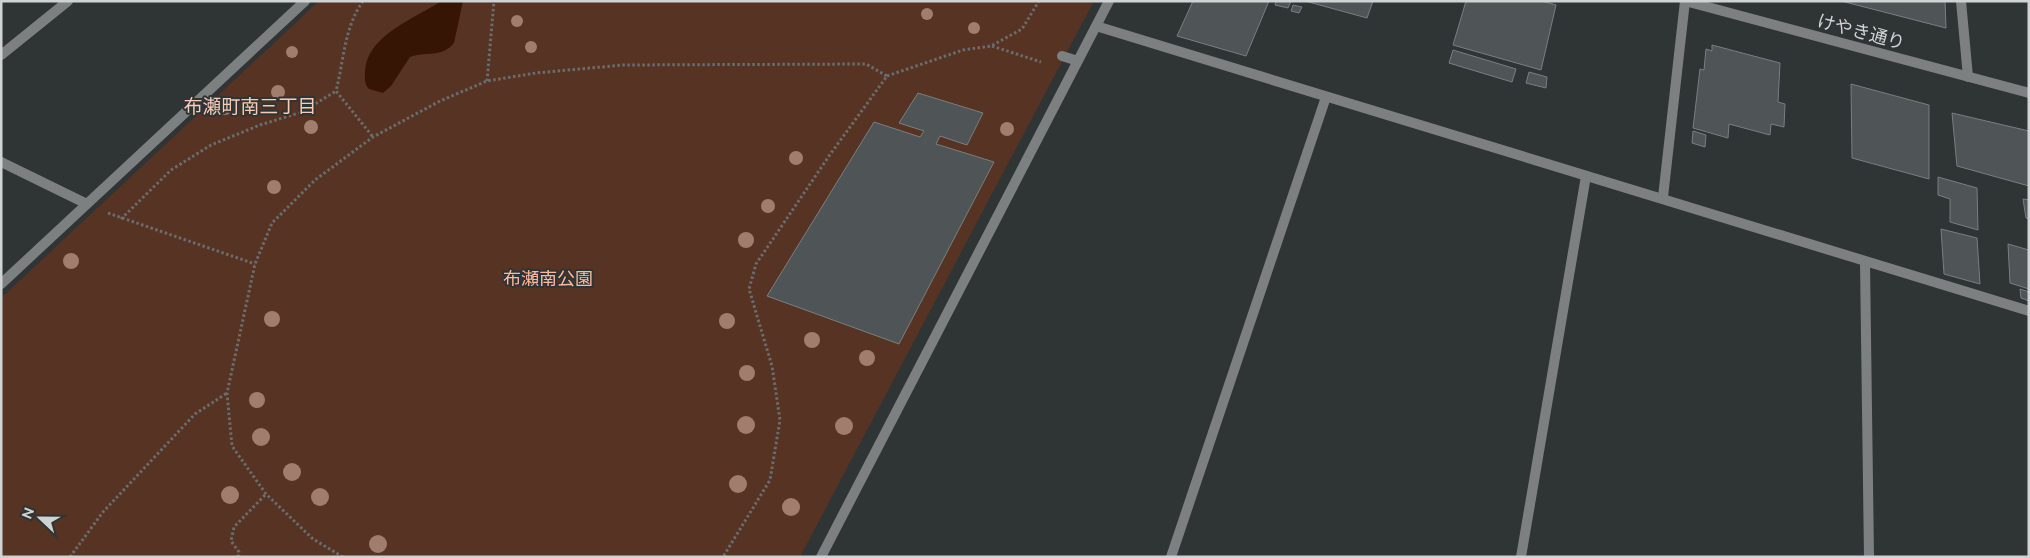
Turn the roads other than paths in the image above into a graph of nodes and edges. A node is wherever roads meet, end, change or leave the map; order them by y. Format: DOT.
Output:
graph roads {
  1 [pos="68,1"];
  2 [pos="305,1"];
  3 [pos="1109,1"];
  4 [pos="1685,1"];
  5 [pos="1961,1"];
  6 [pos="1096,26"];
  7 [pos="1,55"];
  8 [pos="1062,56"];
  9 [pos="1078,62"];
  10 [pos="1968,77"];
  11 [pos="2029,93"];
  12 [pos="1326,97"];
  13 [pos="1,162"];
  14 [pos="1586,176"];
  15 [pos="1663,197"];
  16 [pos="87,204"];
  17 [pos="1865,262"];
  18 [pos="1,284"];
  19 [pos="2029,311"];
  20 [pos="822,557"];
  21 [pos="1171,557"];
  22 [pos="1521,557"];
  23 [pos="1869,557"];
  1 -- 7 [label="street"];
  2 -- 16 [label="street"];
  3 -- 6 [label="street"];
  4 -- 10 [label="street, けやき通り"];
  4 -- 15 [label="street"];
  5 -- 10 [label="street"];
  6 -- 9 [label="street"];
  6 -- 12 [label="street"];
  8 -- 9 [label="street"];
  9 -- 20 [label="street"];
  10 -- 11 [label="street, けやき通り"];
  12 -- 14 [label="street"];
  12 -- 21 [label="street"];
  13 -- 16 [label="street"];
  14 -- 15 [label="street"];
  14 -- 22 [label="street"];
  15 -- 17 [label="street"];
  16 -- 18 [label="street"];
  17 -- 19 [label="street"];
  17 -- 23 [label="street"];
}
